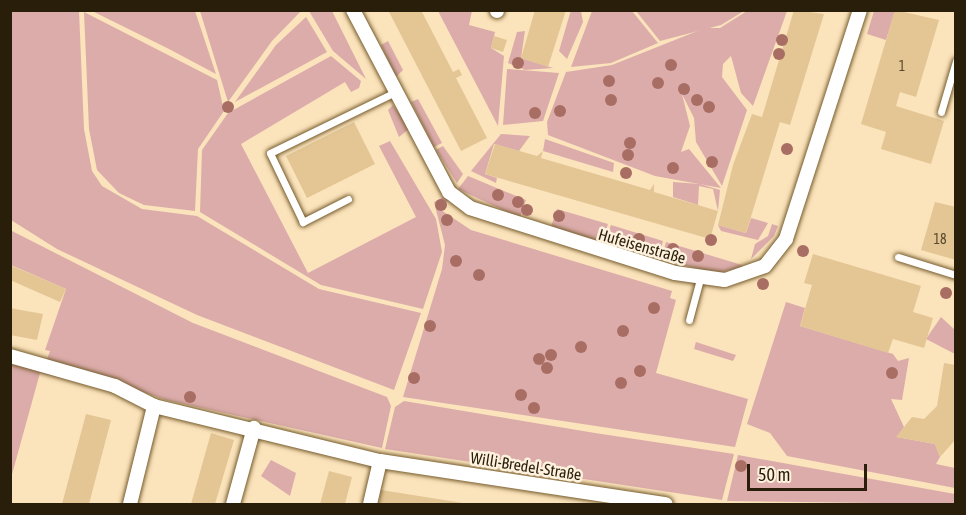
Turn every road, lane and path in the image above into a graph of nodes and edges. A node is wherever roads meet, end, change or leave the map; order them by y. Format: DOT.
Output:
graph roads {
  1 [pos="353,10"];
  2 [pos="860,10"];
  3 [pos="956,62"];
  4 [pos="395,92"];
  5 [pos="941,112"];
  6 [pos="348,199"];
  7 [pos="898,257"];
  8 [pos="956,274"];
  9 [pos="700,279"];
  10 [pos="689,320"];
  11 [pos="10,356"];
  12 [pos="154,406"];
  13 [pos="254,429"];
  14 [pos="380,461"];
  15 [pos="130,504"];
  16 [pos="232,504"];
  17 [pos="370,504"];
  18 [pos="666,504"];
  1 -- 4 [label="street, Hufeisenstraße"];
  2 -- 9 [label="street, Hufeisenstraße"];
  3 -- 5 [label="lane"];
  4 -- 6 [label="lane"];
  4 -- 9 [label="street, Hufeisenstraße"];
  7 -- 8 [label="lane"];
  9 -- 10 [label="lane"];
  11 -- 12 [label="street, Willi-Bredel-Straße"];
  12 -- 13 [label="street, Willi-Bredel-Straße"];
  12 -- 15 [label="street"];
  13 -- 14 [label="street, Willi-Bredel-Straße"];
  13 -- 16 [label="street"];
  14 -- 17 [label="street"];
  14 -- 18 [label="street, Willi-Bredel-Straße"];
}
